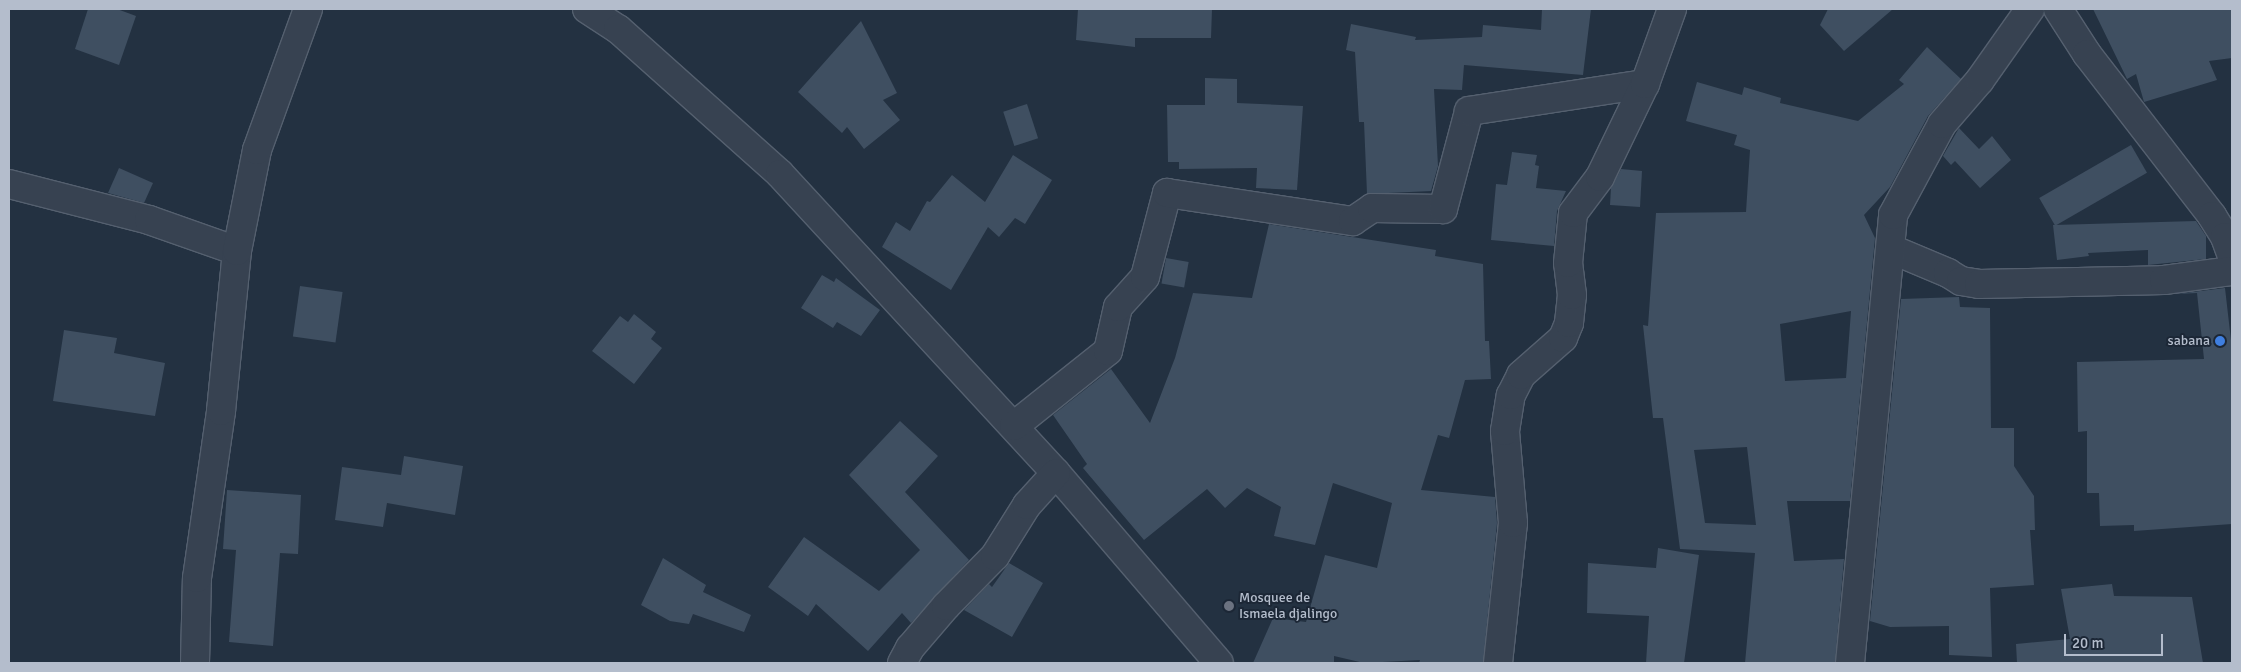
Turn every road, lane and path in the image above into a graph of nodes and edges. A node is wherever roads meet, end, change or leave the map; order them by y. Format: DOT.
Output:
graph roads {
  1 [pos="308,9"];
  2 [pos="587,9"];
  3 [pos="1672,9"];
  4 [pos="2030,9"];
  5 [pos="2058,9"];
  6 [pos="1646,84"];
  7 [pos="9,184"];
  8 [pos="2222,214"];
  9 [pos="1891,249"];
  10 [pos="237,251"];
  11 [pos="2232,256"];
  12 [pos="2232,271"];
  13 [pos="1014,426"];
  14 [pos="1056,473"];
  15 [pos="195,663"];
  16 [pos="902,663"];
  17 [pos="1219,663"];
  18 [pos="1498,663"];
  19 [pos="1850,663"];
  1 -- 10 [label="street"];
  2 -- 13 [label="street"];
  3 -- 6 [label="street"];
  4 -- 9 [label="street"];
  5 -- 8 [label="street"];
  6 -- 13 [label="street"];
  6 -- 18 [label="street"];
  7 -- 10 [label="street"];
  8 -- 11 [label="street"];
  9 -- 12 [label="street"];
  9 -- 19 [label="street"];
  10 -- 15 [label="street"];
  13 -- 14 [label="street"];
  14 -- 16 [label="street"];
  14 -- 17 [label="street"];
}
